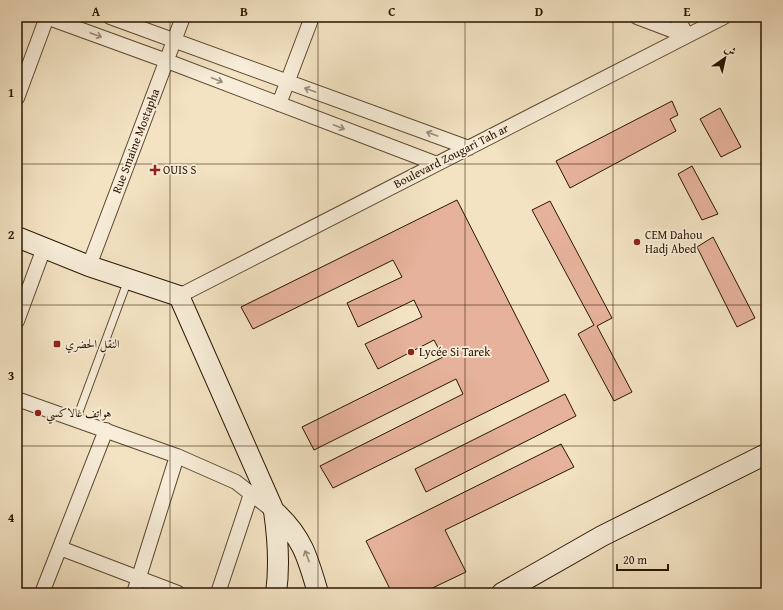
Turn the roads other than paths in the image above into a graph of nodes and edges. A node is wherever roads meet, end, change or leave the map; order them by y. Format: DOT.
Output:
graph roads {
  1 [pos="47,17"];
  2 [pos="110,17"];
  3 [pos="183,17"];
  4 [pos="312,17"];
  5 [pos="637,17"];
  6 [pos="677,17"];
  7 [pos="724,17"];
  8 [pos="687,36"];
  9 [pos="174,40"];
  10 [pos="167,60"];
  11 [pos="288,82"];
  12 [pos="17,98"];
  13 [pos="279,104"];
  14 [pos="468,148"];
  15 [pos="437,164"];
  16 [pos="17,237"];
  17 [pos="44,248"];
  18 [pos="89,266"];
  19 [pos="128,280"];
  20 [pos="179,296"];
  21 [pos="17,321"];
  22 [pos="17,399"];
  23 [pos="76,420"];
  24 [pos="106,430"];
  25 [pos="766,454"];
  26 [pos="177,456"];
  27 [pos="251,494"];
  28 [pos="274,511"];
  29 [pos="60,548"];
  30 [pos="140,578"];
  31 [pos="42,593"];
  32 [pos="134,593"];
  33 [pos="178,593"];
  34 [pos="218,593"];
  35 [pos="276,593"];
  36 [pos="318,593"];
  37 [pos="502,593"];
  1 -- 10 [label="street, one-way"];
  1 -- 12 [label="street"];
  2 -- 9 [label="street"];
  3 -- 9 [label="street, Rue Smaine Mostapha"];
  4 -- 11 [label="street"];
  5 -- 8 [label="street"];
  6 -- 8 [label="street"];
  7 -- 8 [label="street, Boulevard Zougari Tah ar"];
  8 -- 14 [label="street, Boulevard Zougari Tah ar"];
  9 -- 10 [label="street, Rue Smaine Mostapha"];
  9 -- 11 [label="street"];
  10 -- 13 [label="street, one-way"];
  10 -- 18 [label="street, Rue Smaine Mostapha"];
  11 -- 13 [label="street"];
  14 -- 11 [label="street, one-way"];
  13 -- 15 [label="street, one-way"];
  14 -- 15 [label="street, Boulevard Zougari Tah ar"];
  15 -- 20 [label="street, Boulevard Zougari Tah ar"];
  16 -- 17 [label="street"];
  17 -- 18 [label="street"];
  17 -- 21 [label="street"];
  18 -- 19 [label="street"];
  19 -- 20 [label="street"];
  19 -- 23 [label="lane"];
  20 -- 28 [label="street"];
  22 -- 23 [label="street"];
  23 -- 24 [label="street"];
  24 -- 26 [label="street"];
  24 -- 29 [label="street"];
  25 -- 37 [label="street"];
  26 -- 27 [label="street"];
  26 -- 30 [label="street"];
  27 -- 28 [label="street"];
  27 -- 34 [label="street"];
  28 -- 35 [label="street"];
  36 -- 28 [label="street, one-way"];
  29 -- 30 [label="street"];
  29 -- 31 [label="street"];
  30 -- 32 [label="street"];
  30 -- 33 [label="street"];
}
